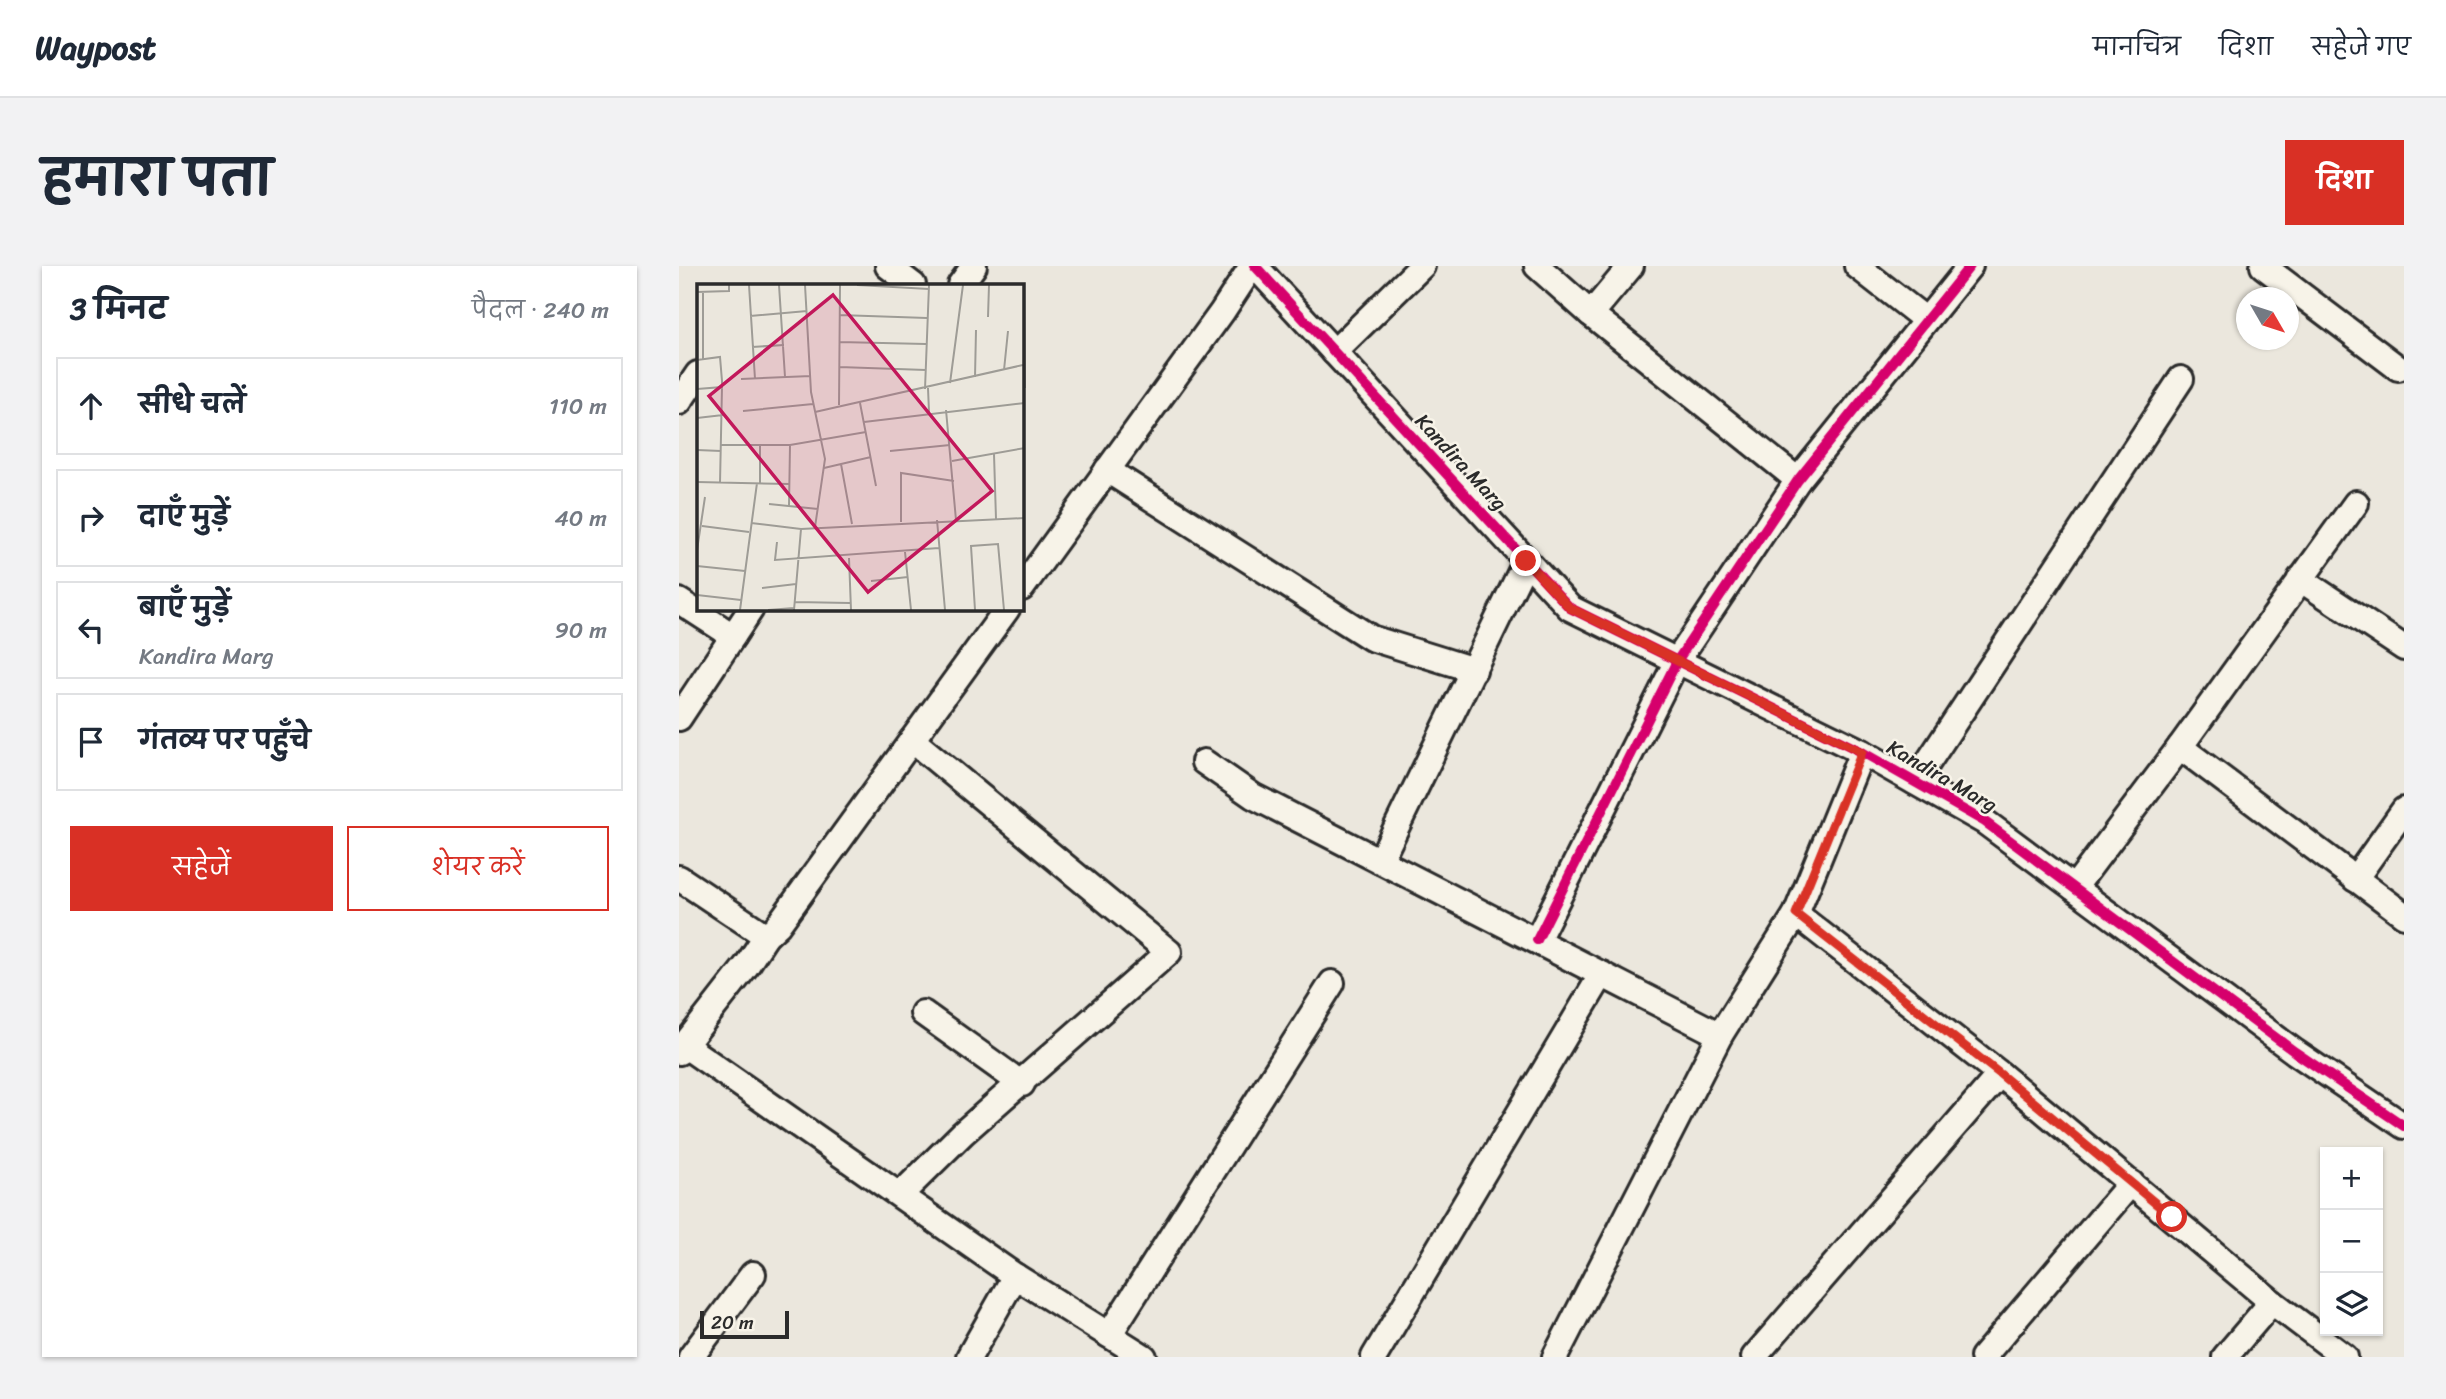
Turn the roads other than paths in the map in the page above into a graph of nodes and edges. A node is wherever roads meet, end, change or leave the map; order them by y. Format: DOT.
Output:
graph roads {
  1 [pos="888,266"];
  2 [pos="974,266"];
  3 [pos="1254,266"];
  4 [pos="1422,266"];
  5 [pos="1537,266"];
  6 [pos="1631,266"];
  7 [pos="1857,266"];
  8 [pos="1970,266"];
  9 [pos="2263,266"];
  10 [pos="912,284"];
  11 [pos="961,284"];
  12 [pos="1591,314"];
  13 [pos="1926,320"];
  14 [pos="1334,352"];
  15 [pos="2402,367"];
  16 [pos="697,375"];
  17 [pos="2181,379"];
  18 [pos="679,402"];
  19 [pos="1107,470"];
  20 [pos="1798,480"];
  21 [pos="2356,503"];
  22 [pos="1526,561"];
  23 [pos="2300,579"];
  24 [pos="1024,585"];
  25 [pos="679,601"];
  26 [pos="750,611"];
  27 [pos="1006,611"];
  28 [pos="733,636"];
  29 [pos="2404,648"];
  30 [pos="1677,661"];
  31 [pos="1473,670"];
  32 [pos="679,718"];
  33 [pos="912,740"];
  34 [pos="2180,747"];
  35 [pos="1862,752"];
  36 [pos="1204,762"];
  37 [pos="1915,782"];
  38 [pos="2404,810"];
  39 [pos="1380,861"];
  40 [pos="679,878"];
  41 [pos="2355,879"];
  42 [pos="2074,888"];
  43 [pos="1796,914"];
  44 [pos="2404,915"];
  45 [pos="766,936"];
  46 [pos="1537,940"];
  47 [pos="1602,974"];
  48 [pos="1332,983"];
  49 [pos="923,1013"];
  50 [pos="1720,1035"];
  51 [pos="682,1048"];
  52 [pos="2000,1074"];
  53 [pos="1022,1084"];
  54 [pos="2404,1126"];
  55 [pos="2131,1183"];
  56 [pos="900,1195"];
  57 [pos="753,1274"];
  58 [pos="1015,1276"];
  59 [pos="2273,1302"];
  60 [pos="1109,1335"];
  61 [pos="691,1357"];
  62 [pos="969,1357"];
  63 [pos="1144,1357"];
  64 [pos="1374,1357"];
  65 [pos="1555,1357"];
  66 [pos="1754,1357"];
  67 [pos="1983,1357"];
  68 [pos="2225,1357"];
  69 [pos="2345,1357"];
  1 -- 10 [label="street"];
  2 -- 11 [label="street"];
  3 -- 14 [label="street, Kandira Marg"];
  3 -- 19 [label="street"];
  4 -- 14 [label="street"];
  5 -- 12 [label="street"];
  6 -- 12 [label="street"];
  7 -- 13 [label="street"];
  8 -- 13 [label="street"];
  9 -- 15 [label="street"];
  12 -- 20 [label="street"];
  13 -- 20 [label="street"];
  14 -- 22 [label="street, Kandira Marg"];
  16 -- 18 [label="street"];
  17 -- 37 [label="street"];
  19 -- 24 [label="street"];
  19 -- 31 [label="street"];
  20 -- 30 [label="street"];
  21 -- 23 [label="street"];
  22 -- 30 [label="street, Kandira Marg"];
  22 -- 31 [label="street"];
  23 -- 29 [label="street"];
  23 -- 34 [label="street"];
  25 -- 28 [label="street"];
  26 -- 28 [label="street"];
  27 -- 33 [label="street"];
  28 -- 32 [label="street"];
  30 -- 35 [label="street, Kandira Marg"];
  30 -- 46 [label="street"];
  31 -- 39 [label="street"];
  33 -- 45 [label="street"];
  33 -- 53 [label="street"];
  34 -- 41 [label="street"];
  34 -- 42 [label="street"];
  35 -- 37 [label="street, Kandira Marg"];
  35 -- 43 [label="street"];
  36 -- 39 [label="street"];
  37 -- 42 [label="street, Kandira Marg"];
  38 -- 41 [label="street"];
  39 -- 46 [label="street"];
  40 -- 45 [label="street"];
  41 -- 44 [label="street"];
  42 -- 54 [label="street, Kandira Marg"];
  43 -- 50 [label="street"];
  43 -- 52 [label="street"];
  45 -- 51 [label="street"];
  46 -- 47 [label="street"];
  47 -- 50 [label="street"];
  47 -- 64 [label="street"];
  48 -- 60 [label="street"];
  49 -- 53 [label="street"];
  50 -- 65 [label="street"];
  51 -- 56 [label="street"];
  52 -- 55 [label="street"];
  52 -- 66 [label="street"];
  53 -- 56 [label="street"];
  55 -- 59 [label="street"];
  55 -- 67 [label="street"];
  56 -- 58 [label="street"];
  57 -- 61 [label="street"];
  58 -- 60 [label="street"];
  58 -- 62 [label="street"];
  59 -- 68 [label="street"];
  59 -- 69 [label="street"];
  60 -- 63 [label="street"];
}
